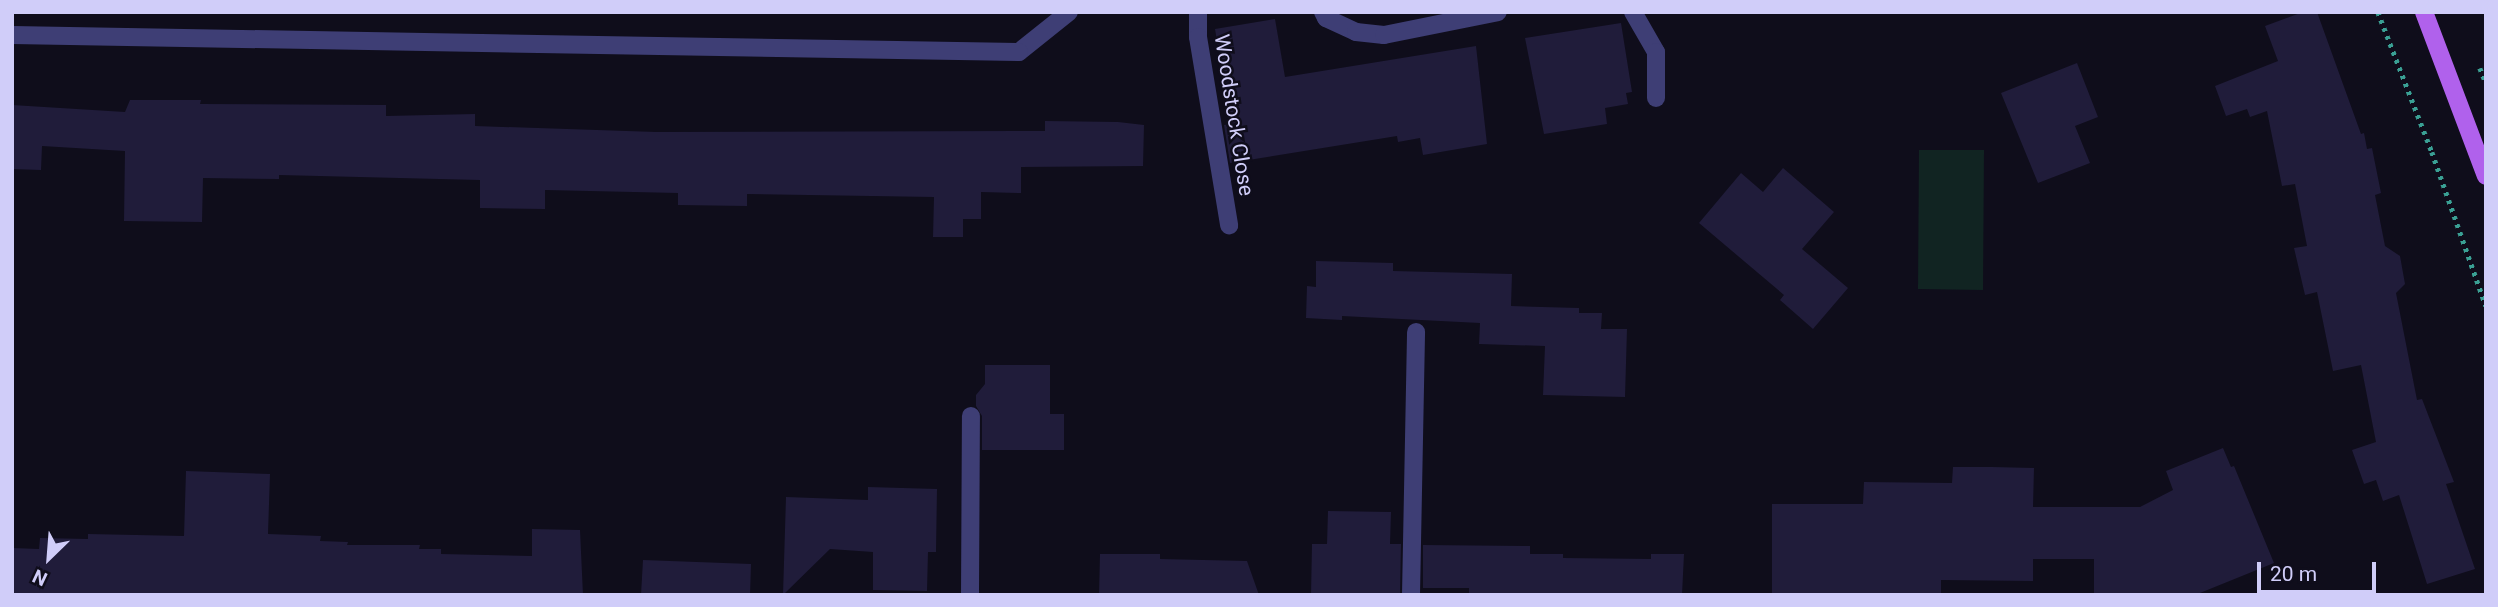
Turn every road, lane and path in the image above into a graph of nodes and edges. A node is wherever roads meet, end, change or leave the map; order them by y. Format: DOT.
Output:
graph roads {
  1 [pos="1069,12"];
  2 [pos="1198,12"];
  3 [pos="1323,12"];
  4 [pos="1498,12"];
  5 [pos="1633,12"];
  6 [pos="2378,12"];
  7 [pos="2424,12"];
  8 [pos="12,35"];
  9 [pos="1656,98"];
  10 [pos="2486,176"];
  11 [pos="1229,225"];
  12 [pos="2486,306"];
  13 [pos="1416,332"];
  14 [pos="971,416"];
  15 [pos="970,595"];
  16 [pos="1412,595"];
  1 -- 8 [label="street"];
  2 -- 11 [label="street, Woodstock Close"];
  3 -- 4 [label="street"];
  5 -- 9 [label="street"];
  6 -- 12 [label="path"];
  7 -- 10 [label="main road"];
  13 -- 16 [label="street"];
  14 -- 15 [label="street"];
}
